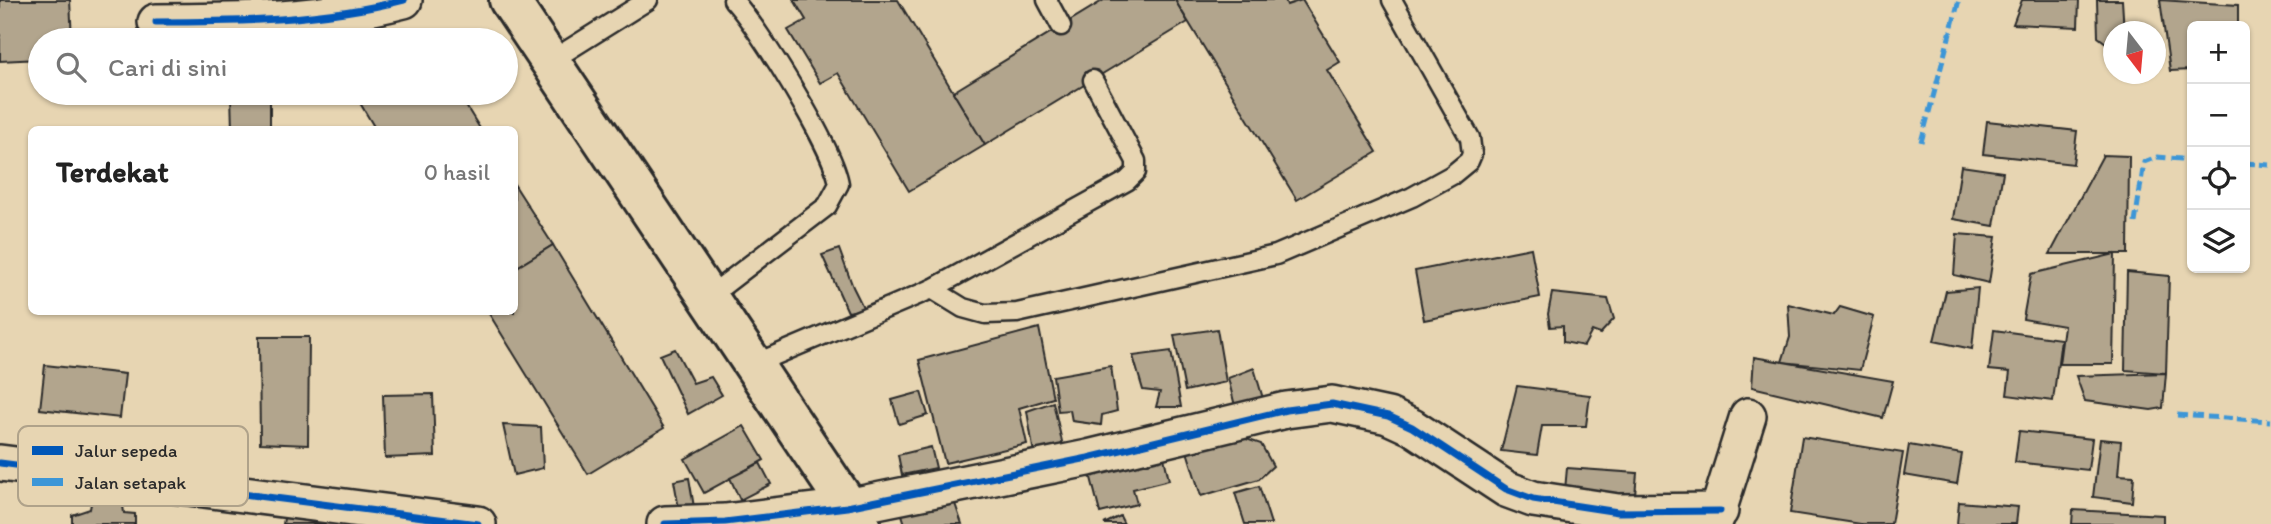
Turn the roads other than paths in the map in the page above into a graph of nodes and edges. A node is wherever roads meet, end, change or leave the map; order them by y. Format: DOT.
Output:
graph roads {
  1 [pos="404,0"];
  2 [pos="509,0"];
  3 [pos="648,0"];
  4 [pos="733,0"];
  5 [pos="1047,0"];
  6 [pos="1392,0"];
  7 [pos="156,22"];
  8 [pos="1061,26"];
  9 [pos="549,62"];
  10 [pos="1093,80"];
  11 [pos="932,289"];
  12 [pos="706,298"];
  13 [pos="752,365"];
  14 [pos="1748,416"];
  15 [pos="0,463"];
  16 [pos="18,465"];
  17 [pos="248,495"];
  18 [pos="854,515"];
  19 [pos="1717,518"];
  20 [pos="478,524"];
  21 [pos="665,524"];
  1 -- 7 [label="street"];
  2 -- 9 [label="highway"];
  3 -- 9 [label="lane"];
  4 -- 12 [label="lane"];
  5 -- 8 [label="lane"];
  6 -- 11 [label="lane"];
  9 -- 12 [label="highway"];
  10 -- 11 [label="lane"];
  11 -- 13 [label="lane"];
  12 -- 13 [label="highway"];
  13 -- 18 [label="highway"];
  14 -- 19 [label="street"];
  15 -- 16 [label="street"];
  17 -- 20 [label="street"];
  18 -- 19 [label="street"];
  18 -- 21 [label="street"];
}
